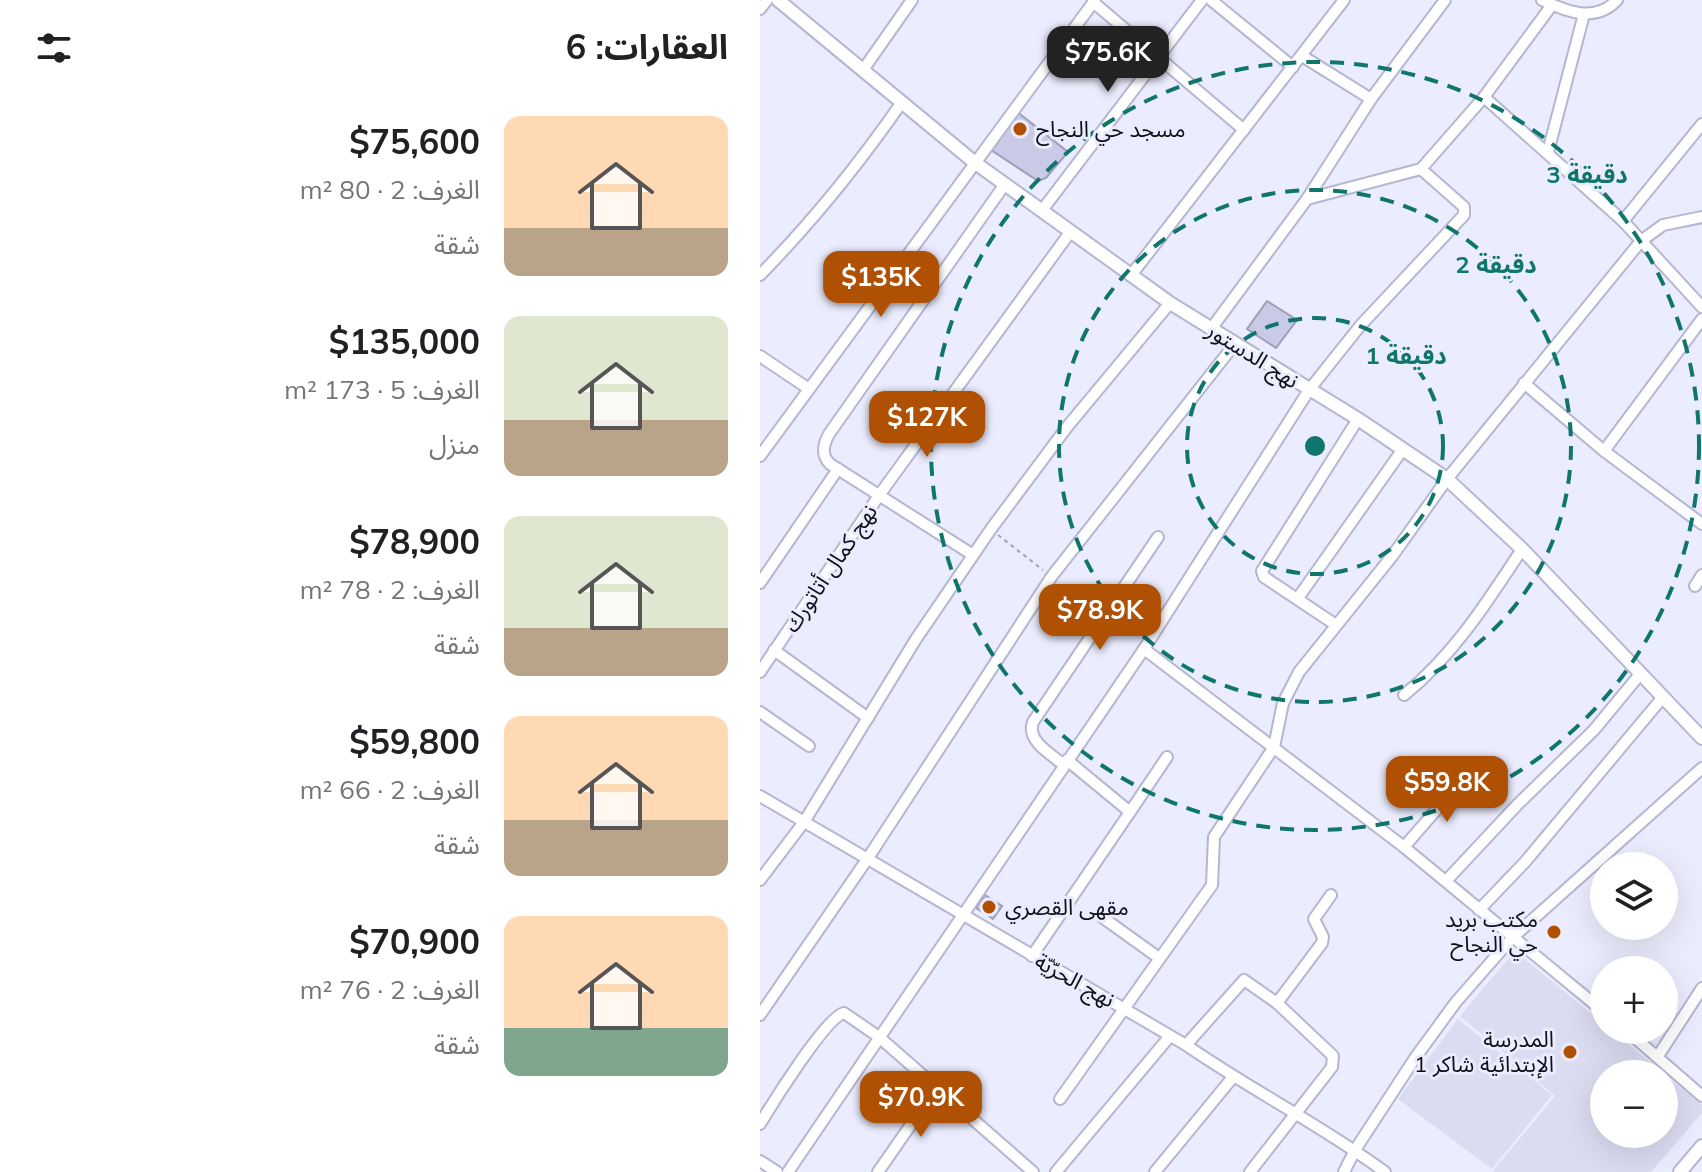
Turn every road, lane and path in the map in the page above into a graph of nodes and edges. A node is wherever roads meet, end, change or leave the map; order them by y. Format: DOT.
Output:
graph roads {
  1 [pos="767,0"];
  2 [pos="778,0"];
  3 [pos="912,0"];
  4 [pos="1202,0"];
  5 [pos="1211,0"];
  6 [pos="1344,0"];
  7 [pos="1445,0"];
  8 [pos="1617,0"];
  9 [pos="1094,1"];
  10 [pos="1547,2"];
  11 [pos="760,9"];
  12 [pos="1584,14"];
  13 [pos="1158,55"];
  14 [pos="1302,56"];
  15 [pos="1293,67"];
  16 [pos="863,70"];
  17 [pos="1484,97"];
  18 [pos="1371,99"];
  19 [pos="902,102"];
  20 [pos="1702,124"];
  21 [pos="1244,130"];
  22 [pos="1548,152"];
  23 [pos="974,162"];
  24 [pos="1421,169"];
  25 [pos="1005,184"];
  26 [pos="1307,199"];
  27 [pos="1043,209"];
  28 [pos="1702,217"];
  29 [pos="1623,221"];
  30 [pos="1071,231"];
  31 [pos="1641,241"];
  32 [pos="1132,274"];
  33 [pos="760,275"];
  34 [pos="1170,303"];
  35 [pos="1702,307"];
  36 [pos="1702,319"];
  37 [pos="1211,329"];
  38 [pos="1234,345"];
  39 [pos="760,356"];
  40 [pos="1524,383"];
  41 [pos="809,389"];
  42 [pos="1309,390"];
  43 [pos="1358,419"];
  44 [pos="1403,449"];
  45 [pos="1604,451"];
  46 [pos="760,456"];
  47 [pos="838,469"];
  48 [pos="1447,479"];
  49 [pos="880,494"];
  50 [pos="1702,524"];
  51 [pos="991,529"];
  52 [pos="1158,537"];
  53 [pos="1522,549"];
  54 [pos="973,555"];
  55 [pos="1702,575"];
  56 [pos="1052,576"];
  57 [pos="760,583"];
  58 [pos="1695,586"];
  59 [pos="1298,598"];
  60 [pos="1111,605"];
  61 [pos="1336,625"];
  62 [pos="1153,635"];
  63 [pos="1144,649"];
  64 [pos="774,650"];
  65 [pos="760,672"];
  66 [pos="1641,673"];
  67 [pos="1404,695"];
  68 [pos="1663,697"];
  69 [pos="760,712"];
  70 [pos="868,718"];
  71 [pos="1702,738"];
  72 [pos="809,746"];
  73 [pos="1274,747"];
  74 [pos="1167,757"];
  75 [pos="1066,762"];
  76 [pos="1702,768"];
  77 [pos="1464,778"];
  78 [pos="760,796"];
  79 [pos="1130,812"];
  80 [pos="804,822"];
  81 [pos="1404,847"];
  82 [pos="868,858"];
  83 [pos="760,880"];
  84 [pos="1446,881"];
  85 [pos="1331,895"];
  86 [pos="1479,910"];
  87 [pos="964,913"];
  88 [pos="1102,917"];
  89 [pos="1512,938"];
  90 [pos="1032,956"];
  91 [pos="1159,958"];
  92 [pos="1702,988"];
  93 [pos="1590,1001"];
  94 [pos="1277,1003"];
  95 [pos="1126,1009"];
  96 [pos="760,1015"];
  97 [pos="1170,1036"];
  98 [pos="879,1037"];
  99 [pos="1643,1044"];
  100 [pos="1186,1045"];
  101 [pos="1658,1056"];
  102 [pos="1233,1077"];
  103 [pos="937,1087"];
  104 [pos="1702,1096"];
  105 [pos="1060,1099"];
  106 [pos="1298,1114"];
  107 [pos="760,1124"];
  108 [pos="1702,1146"];
  109 [pos="1355,1150"];
  110 [pos="760,1161"];
  111 [pos="777,1172"];
  112 [pos="788,1172"];
  113 [pos="878,1172"];
  114 [pos="1033,1172"];
  115 [pos="1056,1172"];
  116 [pos="1155,1172"];
  117 [pos="1250,1172"];
  118 [pos="1344,1172"];
  119 [pos="1385,1172"];
  120 [pos="1680,1172"];
  1 -- 11 [label="street"];
  2 -- 16 [label="street, نهج الدستور"];
  3 -- 16 [label="street"];
  4 -- 13 [label="street"];
  5 -- 15 [label="street"];
  6 -- 14 [label="street"];
  7 -- 18 [label="street"];
  8 -- 12 [label="street"];
  9 -- 13 [label="street"];
  9 -- 23 [label="street"];
  10 -- 12 [label="street"];
  10 -- 17 [label="street"];
  12 -- 22 [label="street"];
  13 -- 21 [label="street"];
  13 -- 27 [label="street"];
  14 -- 15 [label="street"];
  14 -- 18 [label="street"];
  15 -- 21 [label="street"];
  16 -- 19 [label="street, نهج الدستور"];
  17 -- 22 [label="street"];
  17 -- 24 [label="street"];
  18 -- 26 [label="street"];
  19 -- 23 [label="street, نهج الدستور"];
  19 -- 33 [label="street"];
  20 -- 29 [label="street"];
  21 -- 32 [label="street"];
  22 -- 29 [label="street"];
  23 -- 25 [label="street, نهج الدستور"];
  23 -- 41 [label="street"];
  24 -- 26 [label="street"];
  24 -- 42 [label="street"];
  25 -- 27 [label="street, نهج الدستور"];
  25 -- 47 [label="street"];
  26 -- 37 [label="street"];
  27 -- 30 [label="street, نهج الدستور"];
  28 -- 31 [label="street"];
  29 -- 31 [label="street"];
  30 -- 32 [label="street, نهج الدستور"];
  30 -- 49 [label="street, نهج كمال أتاتورك"];
  31 -- 35 [label="street"];
  31 -- 40 [label="street"];
  32 -- 34 [label="street, نهج الدستور"];
  34 -- 37 [label="street, نهج الدستور"];
  34 -- 51 [label="street"];
  36 -- 45 [label="street"];
  37 -- 38 [label="street, نهج الدستور"];
  38 -- 42 [label="street, نهج الدستور"];
  38 -- 56 [label="street"];
  39 -- 41 [label="street"];
  40 -- 45 [label="street"];
  40 -- 48 [label="street"];
  41 -- 46 [label="street"];
  42 -- 43 [label="street, نهج الدستور"];
  42 -- 62 [label="street"];
  43 -- 44 [label="street, نهج الدستور"];
  43 -- 59 [label="street"];
  44 -- 48 [label="street, نهج الدستور"];
  44 -- 59 [label="street"];
  45 -- 50 [label="street"];
  47 -- 49 [label="street"];
  47 -- 57 [label="street"];
  48 -- 53 [label="street, نهج الدستور"];
  48 -- 61 [label="street"];
  49 -- 54 [label="street"];
  49 -- 64 [label="street, نهج كمال أتاتورك"];
  51 -- 54 [label="street"];
  51 -- 56 [label="path"];
  52 -- 60 [label="street"];
  53 -- 66 [label="street, نهج الدستور"];
  53 -- 67 [label="street"];
  54 -- 70 [label="street"];
  55 -- 58 [label="street"];
  56 -- 82 [label="street"];
  59 -- 61 [label="street"];
  60 -- 62 [label="street"];
  60 -- 75 [label="street"];
  61 -- 73 [label="street"];
  62 -- 63 [label="street"];
  63 -- 73 [label="street"];
  63 -- 75 [label="street"];
  64 -- 65 [label="street, نهج كمال أتاتورك"];
  64 -- 70 [label="street"];
  66 -- 68 [label="street, نهج الدستور"];
  66 -- 84 [label="street"];
  68 -- 71 [label="street, نهج الدستور"];
  68 -- 86 [label="street"];
  69 -- 72 [label="street"];
  70 -- 80 [label="street"];
  73 -- 81 [label="street"];
  73 -- 91 [label="street"];
  74 -- 79 [label="street"];
  75 -- 79 [label="street"];
  75 -- 87 [label="street"];
  76 -- 89 [label="street"];
  77 -- 81 [label="street"];
  78 -- 80 [label="street, نهج الحرّيّة"];
  79 -- 90 [label="street"];
  80 -- 82 [label="street, نهج الحرّيّة"];
  80 -- 83 [label="street"];
  81 -- 84 [label="street"];
  82 -- 87 [label="street, نهج الحرّيّة"];
  82 -- 96 [label="street"];
  84 -- 86 [label="street"];
  85 -- 94 [label="street"];
  86 -- 89 [label="street"];
  87 -- 90 [label="street, نهج الحرّيّة"];
  87 -- 98 [label="street"];
  88 -- 91 [label="street"];
  89 -- 93 [label="street"];
  89 -- 109 [label="street"];
  90 -- 95 [label="street, نهج الحرّيّة"];
  91 -- 95 [label="street"];
  92 -- 101 [label="street"];
  94 -- 100 [label="street"];
  94 -- 106 [label="street"];
  95 -- 97 [label="street, نهج الحرّيّة"];
  95 -- 105 [label="street"];
  97 -- 100 [label="street, نهج الحرّيّة"];
  97 -- 115 [label="street"];
  98 -- 103 [label="street"];
  98 -- 107 [label="street"];
  98 -- 112 [label="street"];
  99 -- 101 [label="street"];
  100 -- 102 [label="street, نهج الحرّيّة"];
  101 -- 104 [label="street"];
  102 -- 106 [label="street, نهج الحرّيّة"];
  102 -- 116 [label="street"];
  103 -- 113 [label="street"];
  103 -- 114 [label="street"];
  106 -- 109 [label="street, نهج الحرّيّة"];
  106 -- 117 [label="street"];
  108 -- 120 [label="street"];
  109 -- 118 [label="street"];
  109 -- 119 [label="street, نهج الحرّيّة"];
  110 -- 111 [label="street"];
}
